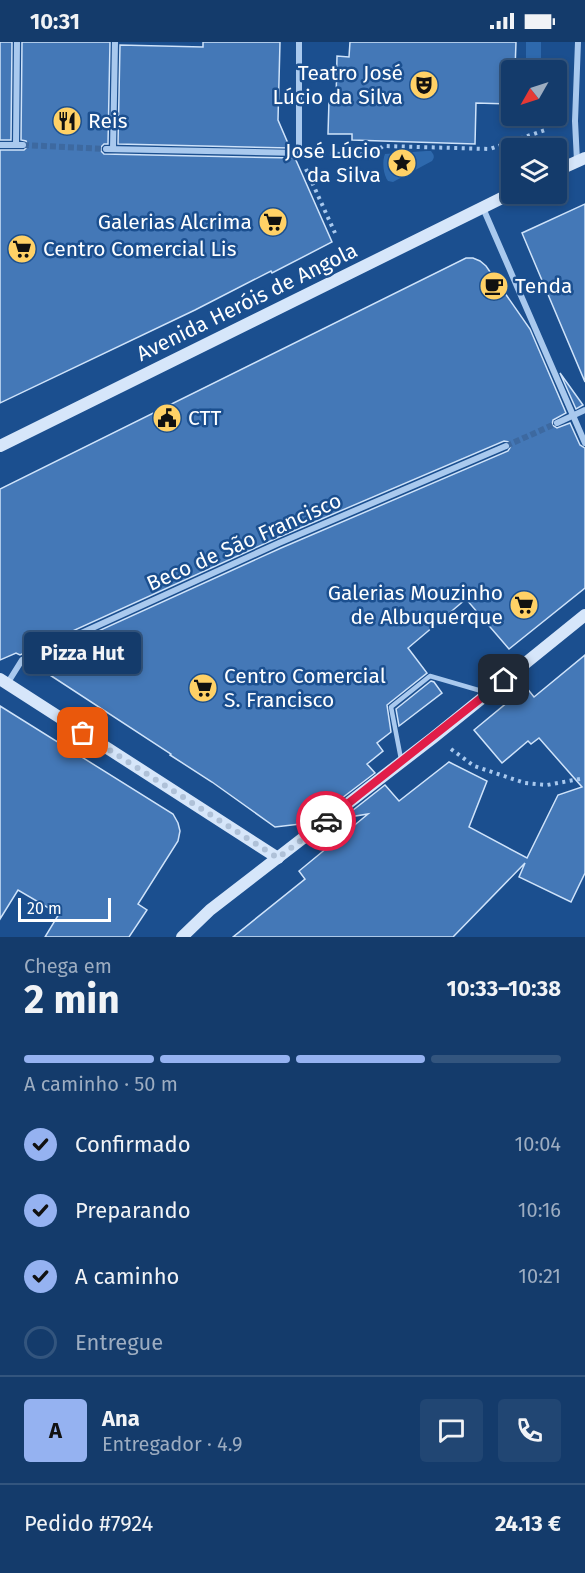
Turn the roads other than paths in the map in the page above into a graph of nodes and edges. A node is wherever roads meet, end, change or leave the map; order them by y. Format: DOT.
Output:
graph roads {
  1 [pos="17,42"];
  2 [pos="116,42"];
  3 [pos="299,42"];
  4 [pos="578,42"];
  5 [pos="0,145"];
  6 [pos="581,159"];
  7 [pos="567,166"];
  8 [pos="501,198"];
  9 [pos="483,207"];
  10 [pos="585,410"];
  11 [pos="573,416"];
  12 [pos="557,423"];
  13 [pos="585,443"];
  14 [pos="0,446"];
  15 [pos="506,446"];
  16 [pos="585,615"];
  17 [pos="4,682"];
  18 [pos="488,693"];
  19 [pos="402,762"];
  20 [pos="278,858"];
  21 [pos="182,937"];
  1 -- 5 [label="street"];
  2 -- 3 [label="street"];
  4 -- 6 [label="street"];
  6 -- 7 [label="main road"];
  8 -- 9 [label="main road, Avenida Heróis de Angola"];
  9 -- 11 [label="street"];
  9 -- 14 [label="main road, Avenida Heróis de Angola"];
  10 -- 11 [label="street"];
  11 -- 12 [label="street"];
  11 -- 13 [label="street"];
  15 -- 17 [label="street, Beco de São Francisco"];
  16 -- 18 [label="main road"];
  17 -- 20 [label="main road"];
  18 -- 19 [label="main road"];
  18 -- 19 [label="lane"];
  19 -- 20 [label="main road"];
  20 -- 21 [label="main road"];
}
